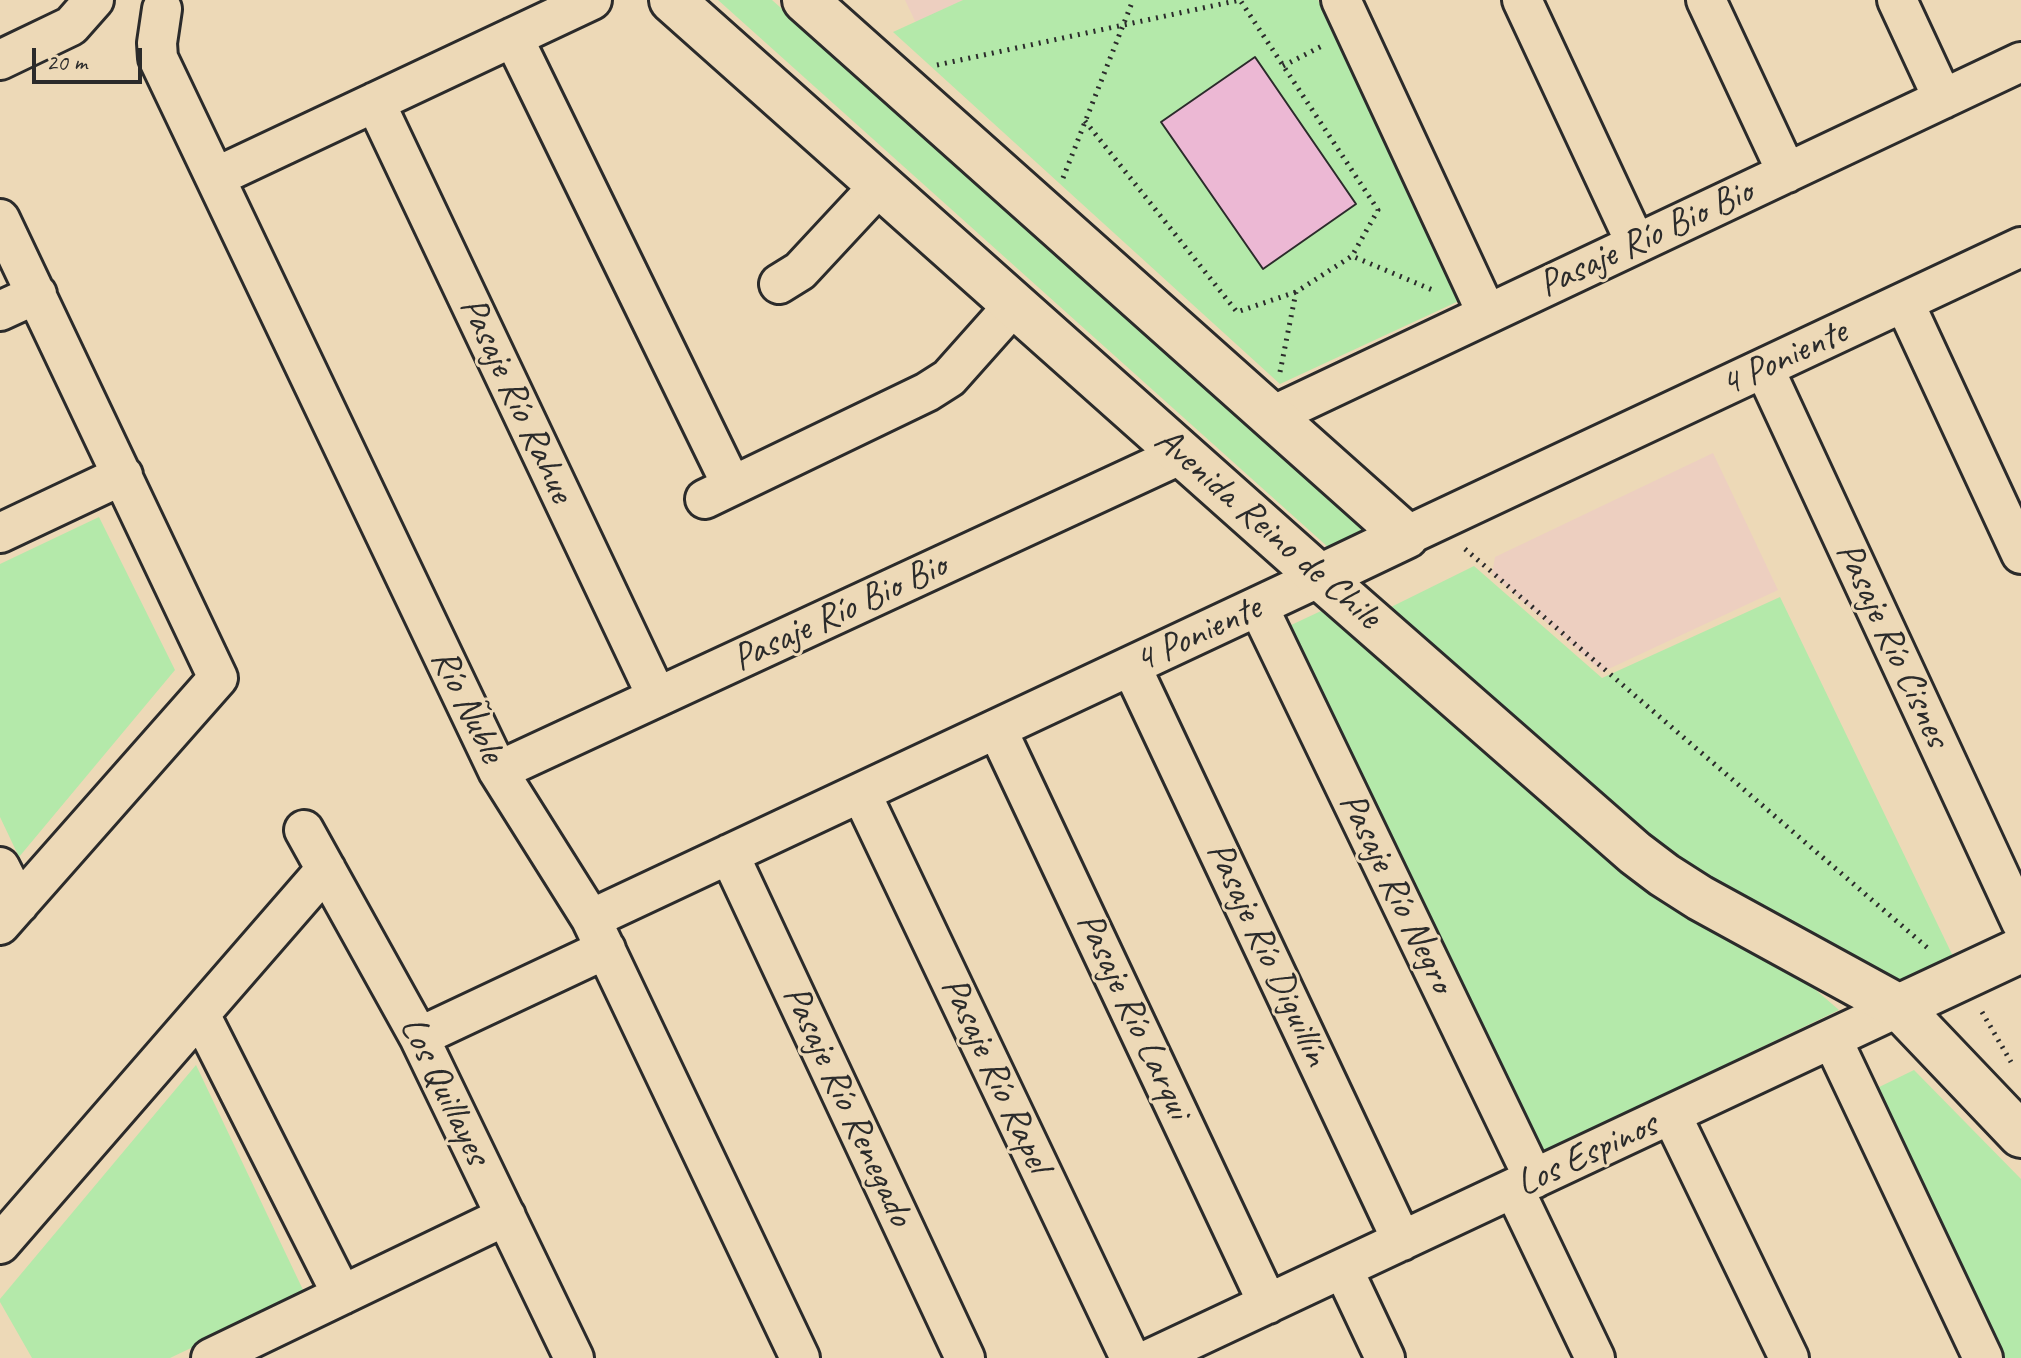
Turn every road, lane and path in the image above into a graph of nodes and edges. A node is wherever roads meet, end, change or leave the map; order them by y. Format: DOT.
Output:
graph roads {
  1 [pos="94,0"];
  2 [pos="592,0"];
  3 [pos="672,0"];
  4 [pos="805,0"];
  5 [pos="1133,0"];
  6 [pos="1341,0"];
  7 [pos="1522,0"];
  8 [pos="1706,0"];
  9 [pos="1897,0"];
  10 [pos="164,13"];
  11 [pos="1123,26"];
  12 [pos="513,37"];
  13 [pos="0,60"];
  14 [pos="2021,62"];
  15 [pos="889,75"];
  16 [pos="1943,99"];
  17 [pos="375,102"];
  18 [pos="1085,121"];
  19 [pos="1787,173"];
  20 [pos="216,177"];
  21 [pos="880,185"];
  22 [pos="1048,217"];
  23 [pos="0,219"];
  24 [pos="1636,244"];
  25 [pos="2021,247"];
  26 [pos="1352,256"];
  27 [pos="779,284"];
  28 [pos="1296,292"];
  29 [pos="37,294"];
  30 [pos="1904,302"];
  31 [pos="1014,305"];
  32 [pos="0,311"];
  33 [pos="1487,314"];
  34 [pos="1764,368"];
  35 [pos="1272,416"];
  36 [pos="1182,454"];
  37 [pos="123,475"];
  38 [pos="1421,530"];
  39 [pos="0,533"];
  40 [pos="2021,554"];
  41 [pos="1320,577"];
  42 [pos="1258,606"];
  43 [pos="1131,666"];
  44 [pos="657,697"];
  45 [pos="997,729"];
  46 [pos="498,771"];
  47 [pos="861,793"];
  48 [pos="304,830"];
  49 [pos="729,854"];
  50 [pos="0,867"];
  51 [pos="326,869"];
  52 [pos="9,915"];
  53 [pos="2021,922"];
  54 [pos="598,934"];
  55 [pos="2021,950"];
  56 [pos="1962,978"];
  57 [pos="1899,1007"];
  58 [pos="200,1014"];
  59 [pos="419,1037"];
  60 [pos="1832,1039"];
  61 [pos="2014,1068"];
  62 [pos="1671,1114"];
  63 [pos="2021,1135"];
  64 [pos="1524,1184"];
  65 [pos="506,1216"];
  66 [pos="1402,1241"];
  67 [pos="0,1244"];
  68 [pos="1343,1269"];
  69 [pos="342,1295"];
  70 [pos="1268,1304"];
  71 [pos="1176,1353"];
  72 [pos="211,1358"];
  73 [pos="574,1358"];
  74 [pos="800,1358"];
  75 [pos="965,1358"];
  76 [pos="1130,1358"];
  77 [pos="1385,1358"];
  78 [pos="1595,1358"];
  79 [pos="1789,1358"];
  80 [pos="1983,1358"];
  1 -- 13 [label="street"];
  2 -- 12 [label="street"];
  3 -- 21 [label="street, Avenida Reino de Chile"];
  4 -- 15 [label="street"];
  5 -- 11 [label="path"];
  6 -- 33 [label="street"];
  7 -- 24 [label="street"];
  8 -- 19 [label="street"];
  9 -- 16 [label="street"];
  10 -- 20 [label="street, Río Ñuble"];
  11 -- 15 [label="path"];
  11 -- 18 [label="path"];
  11 -- 26 [label="path"];
  12 -- 17 [label="street"];
  12 -- 31 [label="street"];
  14 -- 16 [label="street, Pasaje Río Bio Bio"];
  15 -- 22 [label="street"];
  16 -- 19 [label="street, Pasaje Río Bio Bio"];
  17 -- 20 [label="street"];
  17 -- 44 [label="street, Pasaje Río Rahue"];
  18 -- 22 [label="path"];
  18 -- 28 [label="path"];
  19 -- 24 [label="street, Pasaje Río Bio Bio"];
  20 -- 46 [label="street, Río Ñuble"];
  21 -- 27 [label="street"];
  21 -- 31 [label="street, Avenida Reino de Chile"];
  22 -- 35 [label="street"];
  23 -- 29 [label="street"];
  24 -- 33 [label="street, Pasaje Río Bio Bio"];
  25 -- 30 [label="street, 4 Poniente"];
  26 -- 28 [label="path"];
  26 -- 33 [label="path"];
  28 -- 35 [label="path"];
  29 -- 32 [label="street"];
  29 -- 37 [label="street"];
  30 -- 34 [label="street, 4 Poniente"];
  30 -- 40 [label="street"];
  31 -- 36 [label="street, Avenida Reino de Chile"];
  33 -- 35 [label="street, Pasaje Río Bio Bio"];
  34 -- 38 [label="street, 4 Poniente"];
  34 -- 53 [label="street, Pasaje Río Cisnes"];
  35 -- 38 [label="street"];
  36 -- 41 [label="street, Avenida Reino de Chile"];
  36 -- 44 [label="street, Pasaje Río Bio Bio"];
  37 -- 39 [label="street"];
  37 -- 52 [label="street"];
  38 -- 41 [label="street, 4 Poniente"];
  38 -- 56 [label="path"];
  41 -- 42 [label="street, 4 Poniente"];
  41 -- 57 [label="street, Avenida Reino de Chile"];
  42 -- 43 [label="street, 4 Poniente"];
  42 -- 64 [label="street, Pasaje Río Negro"];
  43 -- 45 [label="street, 4 Poniente"];
  43 -- 66 [label="street, Pasaje Río Diguillín"];
  44 -- 46 [label="street, Pasaje Río Bio Bio"];
  45 -- 47 [label="street, 4 Poniente"];
  45 -- 70 [label="street, Pasaje Río Larqui"];
  46 -- 54 [label="street, Río Ñuble"];
  47 -- 49 [label="street, 4 Poniente"];
  47 -- 76 [label="street, Pasaje Río Rapel"];
  48 -- 51 [label="street, Los Quillayes"];
  49 -- 54 [label="street, 4 Poniente"];
  49 -- 75 [label="street, Pasaje Río Renegado"];
  50 -- 52 [label="street"];
  51 -- 58 [label="street"];
  51 -- 59 [label="street, Los Quillayes"];
  54 -- 59 [label="street, 4 Poniente"];
  54 -- 74 [label="street, Río Ñuble"];
  55 -- 56 [label="street, Los Espinos"];
  56 -- 57 [label="street, Los Espinos"];
  56 -- 61 [label="path"];
  57 -- 60 [label="street, Los Espinos"];
  57 -- 63 [label="street, Avenida Reino de Chile"];
  58 -- 67 [label="street"];
  58 -- 69 [label="street"];
  59 -- 65 [label="street, Los Quillayes"];
  60 -- 62 [label="street, Los Espinos"];
  60 -- 80 [label="street"];
  62 -- 64 [label="street, Los Espinos"];
  62 -- 79 [label="street"];
  64 -- 66 [label="street, Los Espinos"];
  64 -- 78 [label="street, Pasaje Río Negro"];
  65 -- 69 [label="street"];
  65 -- 73 [label="street, Los Quillayes"];
  66 -- 68 [label="street, Los Espinos"];
  68 -- 70 [label="street, Los Espinos"];
  68 -- 77 [label="street"];
  69 -- 72 [label="street"];
  70 -- 71 [label="street, Los Espinos"];
}
